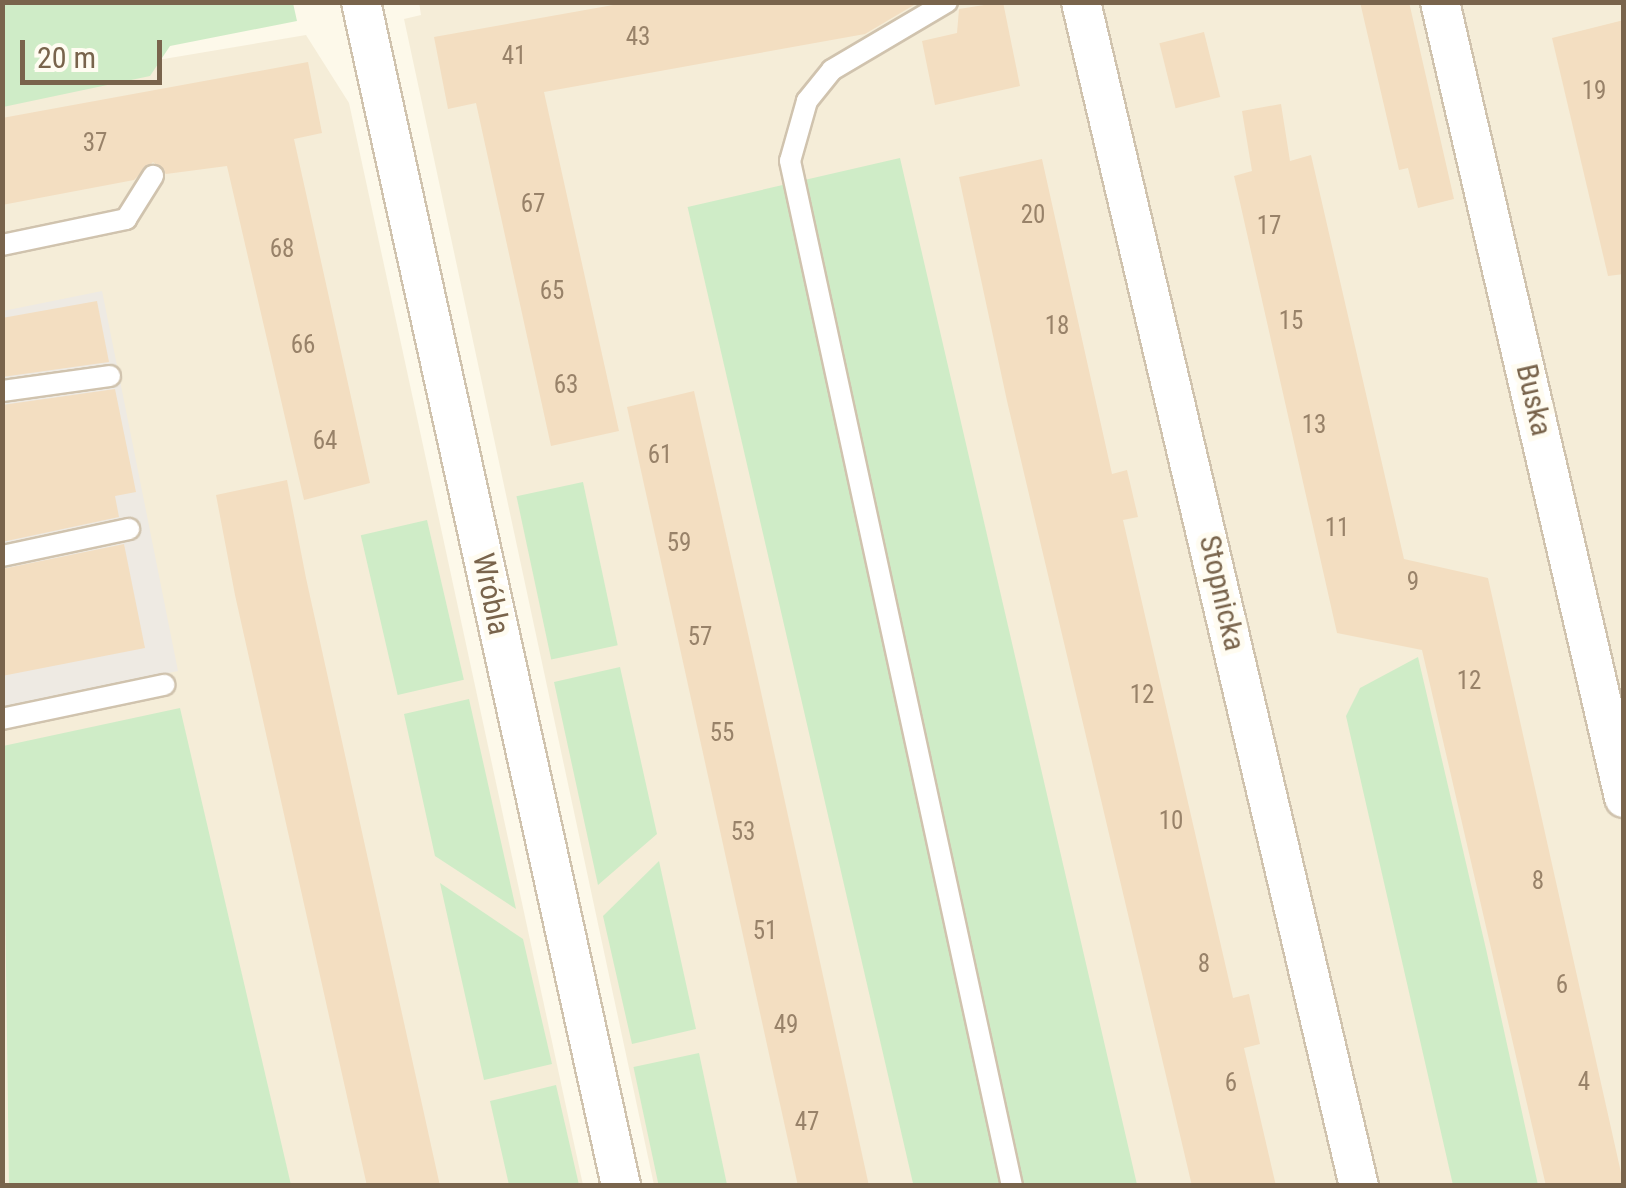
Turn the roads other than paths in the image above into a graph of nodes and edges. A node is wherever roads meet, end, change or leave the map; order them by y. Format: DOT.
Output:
graph roads {
  1 [pos="362,2"];
  2 [pos="947,2"];
  3 [pos="1081,2"];
  4 [pos="1440,2"];
  5 [pos="153,176"];
  6 [pos="2,244"];
  7 [pos="110,376"];
  8 [pos="2,391"];
  9 [pos="129,529"];
  10 [pos="2,556"];
  11 [pos="164,684"];
  12 [pos="2,719"];
  13 [pos="1624,798"];
  14 [pos="621,1186"];
  15 [pos="1012,1186"];
  16 [pos="1359,1186"];
  1 -- 14 [label="street, Wróbla"];
  2 -- 15 [label="lane"];
  3 -- 16 [label="street, Stopnicka"];
  4 -- 13 [label="street, Buska"];
  5 -- 6 [label="lane"];
  7 -- 8 [label="lane"];
  9 -- 10 [label="lane"];
  11 -- 12 [label="lane"];
}
